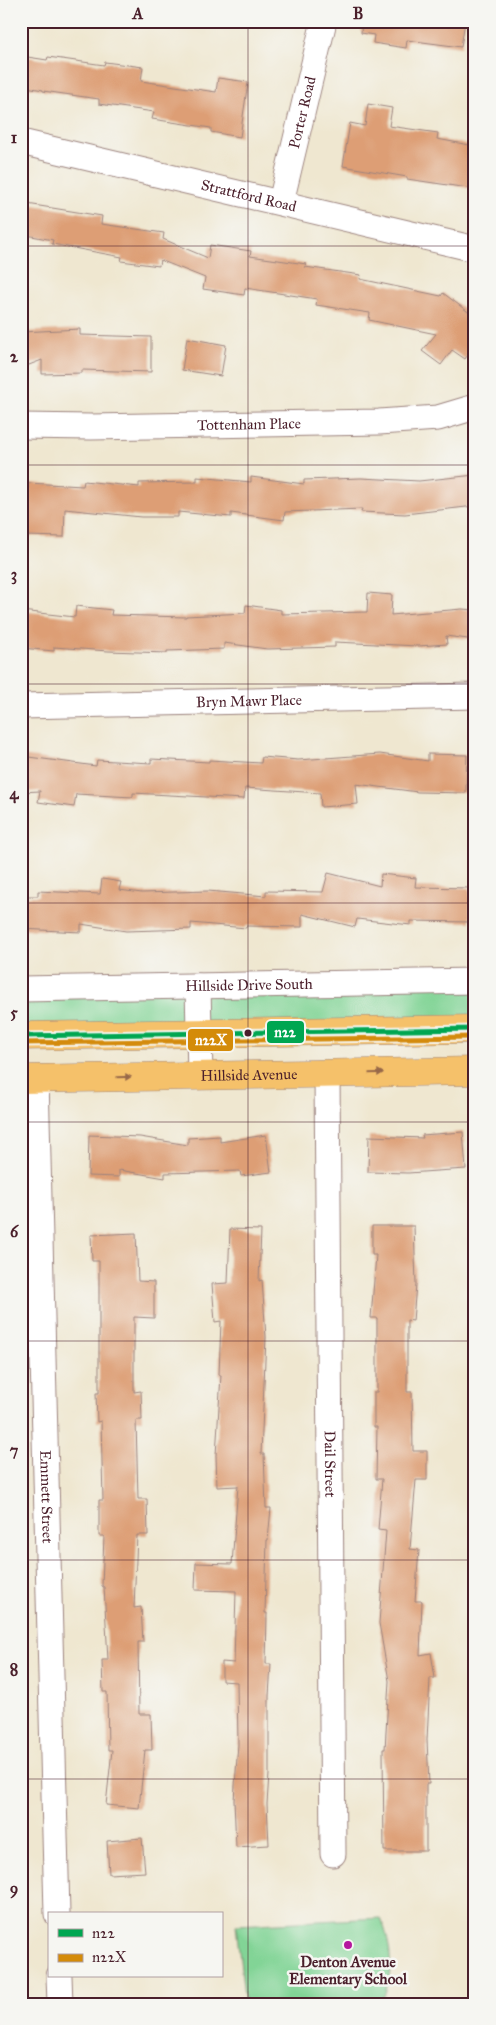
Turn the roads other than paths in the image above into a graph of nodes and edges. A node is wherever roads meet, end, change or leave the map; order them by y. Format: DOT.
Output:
graph roads {
  1 [pos="324,21"];
  2 [pos="21,142"];
  3 [pos="281,202"];
  4 [pos="475,249"];
  5 [pos="475,407"];
  6 [pos="21,426"];
  7 [pos="475,696"];
  8 [pos="21,706"];
  9 [pos="475,981"];
  10 [pos="198,986"];
  11 [pos="21,988"];
  12 [pos="475,1029"];
  13 [pos="199,1033"];
  14 [pos="21,1036"];
  15 [pos="475,1071"];
  16 [pos="327,1074"];
  17 [pos="200,1076"];
  18 [pos="28,1079"];
  19 [pos="333,1854"];
  20 [pos="57,1912"];
  21 [pos="59,1978"];
  22 [pos="60,2004"];
  1 -- 3 [label="street, Porter Road"];
  2 -- 3 [label="street, Strattford Road"];
  3 -- 4 [label="street, Strattford Road"];
  5 -- 6 [label="street, Tottenham Place"];
  7 -- 8 [label="street, Bryn Mawr Place"];
  9 -- 10 [label="street, Hillside Drive South"];
  10 -- 11 [label="street, Hillside Drive South"];
  10 -- 13 [label="street"];
  12 -- 13 [label="main road"];
  13 -- 14 [label="main road"];
  13 -- 17 [label="street"];
  16 -- 15 [label="main road, Hillside Avenue, one-way"];
  16 -- 17 [label="main road, Hillside Avenue"];
  16 -- 19 [label="street, Dail Street"];
  18 -- 17 [label="main road, Hillside Avenue, one-way"];
  18 -- 20 [label="street, Emmett Street"];
  21 -- 22 [label="street"];
}
